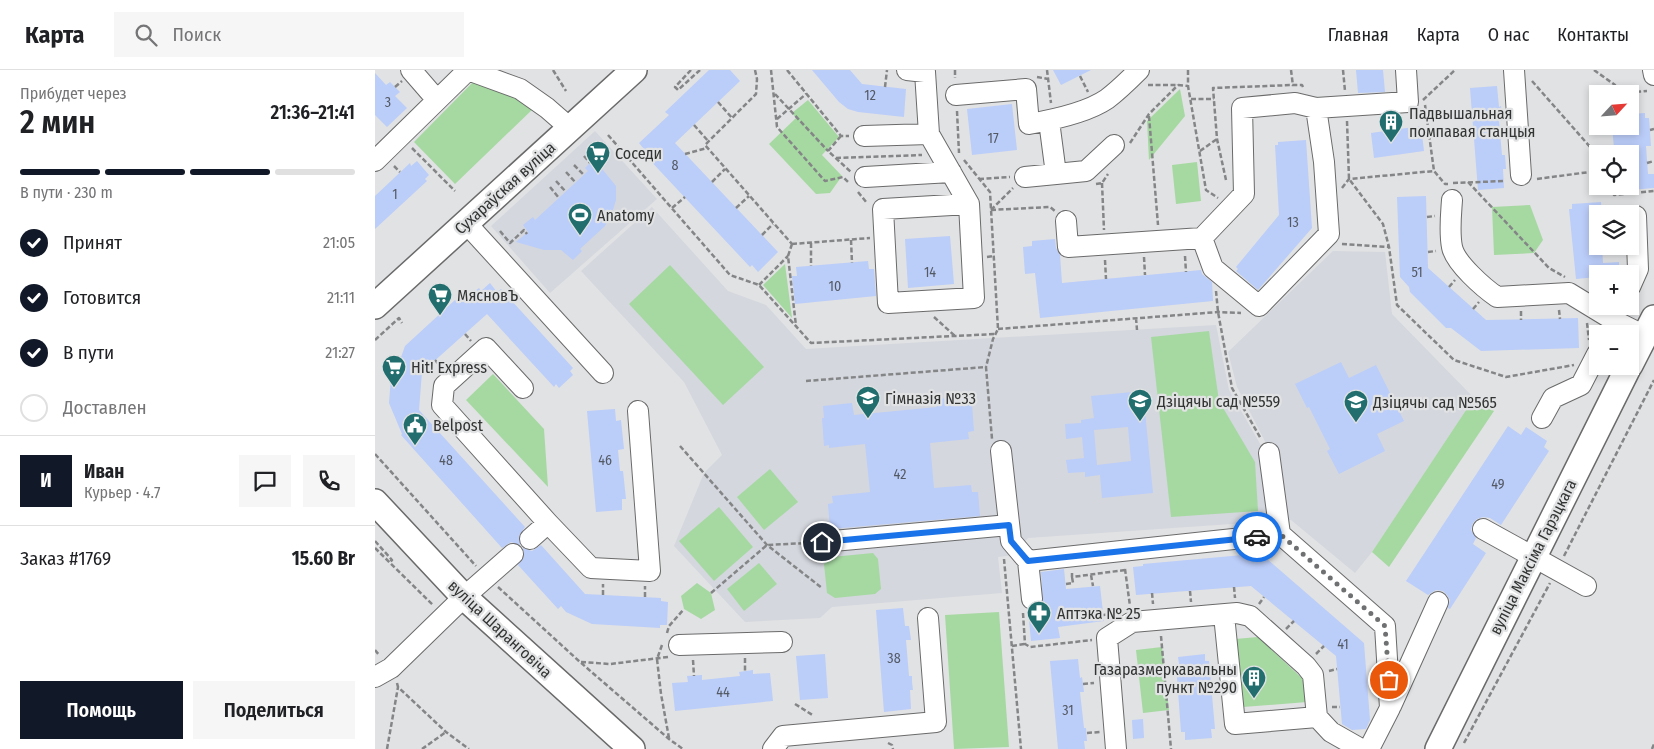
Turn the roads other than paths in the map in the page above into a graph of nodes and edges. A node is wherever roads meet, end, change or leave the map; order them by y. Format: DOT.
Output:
graph roads {
  1 [pos="411,70"];
  2 [pos="635,70"];
  3 [pos="907,70"];
  4 [pos="1139,70"];
  5 [pos="1406,70"];
  6 [pos="1653,70"];
  7 [pos="1521,74"];
  8 [pos="1654,75"];
  9 [pos="955,89"];
  10 [pos="437,100"];
  11 [pos="1316,108"];
  12 [pos="1051,120"];
  13 [pos="570,128"];
  14 [pos="929,134"];
  15 [pos="864,136"];
  16 [pos="1114,145"];
  17 [pos="375,161"];
  18 [pos="946,163"];
  19 [pos="1056,174"];
  20 [pos="1025,177"];
  21 [pos="1521,178"];
  22 [pos="1453,200"];
  23 [pos="969,204"];
  24 [pos="877,207"];
  25 [pos="1066,221"];
  26 [pos="466,223"];
  27 [pos="1202,238"];
  28 [pos="375,306"];
  29 [pos="1615,320"];
  30 [pos="1649,327"];
  31 [pos="1639,348"];
  32 [pos="1589,361"];
  33 [pos="603,373"];
  34 [pos="1625,375"];
  35 [pos="523,388"];
  36 [pos="638,411"];
  37 [pos="1542,418"];
  38 [pos="997,447"];
  39 [pos="1269,453"];
  40 [pos="375,502"];
  41 [pos="548,523"];
  42 [pos="1009,525"];
  43 [pos="1483,529"];
  44 [pos="1280,534"];
  45 [pos="530,539"];
  46 [pos="822,542"];
  47 [pos="513,554"];
  48 [pos="1533,556"];
  49 [pos="1028,561"];
  50 [pos="1585,586"];
  51 [pos="464,596"];
  52 [pos="1439,602"];
  53 [pos="1030,607"];
  54 [pos="1224,615"];
  55 [pos="928,618"];
  56 [pos="782,642"];
  57 [pos="679,645"];
  58 [pos="383,673"];
  59 [pos="1390,708"];
  60 [pos="1317,718"];
  61 [pos="1332,740"];
  62 [pos="632,749"];
  63 [pos="773,749"];
  64 [pos="1115,749"];
  65 [pos="1361,749"];
  66 [pos="1369,749"];
  67 [pos="1438,749"];
  1 -- 10 [label="lane"];
  2 -- 13 [label="main road, Сухараўская вуліца"];
  3 -- 14 [label="lane"];
  4 -- 12 [label="lane"];
  5 -- 11 [label="lane"];
  6 -- 8 [label="lane"];
  7 -- 21 [label="lane"];
  9 -- 12 [label="lane"];
  10 -- 13 [label="lane"];
  10 -- 17 [label="lane"];
  11 -- 27 [label="lane"];
  11 -- 27 [label="lane"];
  12 -- 19 [label="lane"];
  13 -- 26 [label="main road, Сухараўская вуліца"];
  14 -- 15 [label="lane"];
  14 -- 18 [label="lane"];
  16 -- 19 [label="lane"];
  18 -- 23 [label="lane"];
  18 -- 24 [label="lane"];
  19 -- 20 [label="lane"];
  22 -- 29 [label="lane"];
  23 -- 24 [label="lane"];
  23 -- 24 [label="lane"];
  25 -- 27 [label="lane"];
  26 -- 28 [label="main road, Сухараўская вуліца"];
  26 -- 33 [label="lane"];
  29 -- 30 [label="lane"];
  30 -- 31 [label="main road, вуліца Максіма Гарэцкага"];
  32 -- 37 [label="lane"];
  34 -- 48 [label="main road, вуліца Максіма Гарэцкага"];
  35 -- 41 [label="lane"];
  36 -- 41 [label="lane"];
  38 -- 42 [label="lane"];
  39 -- 44 [label="lane"];
  40 -- 51 [label="main road, вуліца Шаранговіча"];
  41 -- 45 [label="lane"];
  42 -- 46 [label="lane"];
  42 -- 49 [label="lane"];
  43 -- 48 [label="lane"];
  44 -- 49 [label="lane"];
  44 -- 59 [label="lane"];
  47 -- 51 [label="lane"];
  48 -- 50 [label="lane"];
  48 -- 67 [label="main road, вуліца Максіма Гарэцкага"];
  49 -- 53 [label="lane"];
  51 -- 58 [label="lane"];
  51 -- 62 [label="main road, вуліца Шаранговіча"];
  52 -- 59 [label="lane"];
  54 -- 60 [label="lane"];
  54 -- 60 [label="lane"];
  54 -- 64 [label="lane"];
  55 -- 63 [label="lane"];
  56 -- 57 [label="lane"];
  59 -- 66 [label="lane"];
  60 -- 61 [label="lane"];
  61 -- 65 [label="lane"];
}
